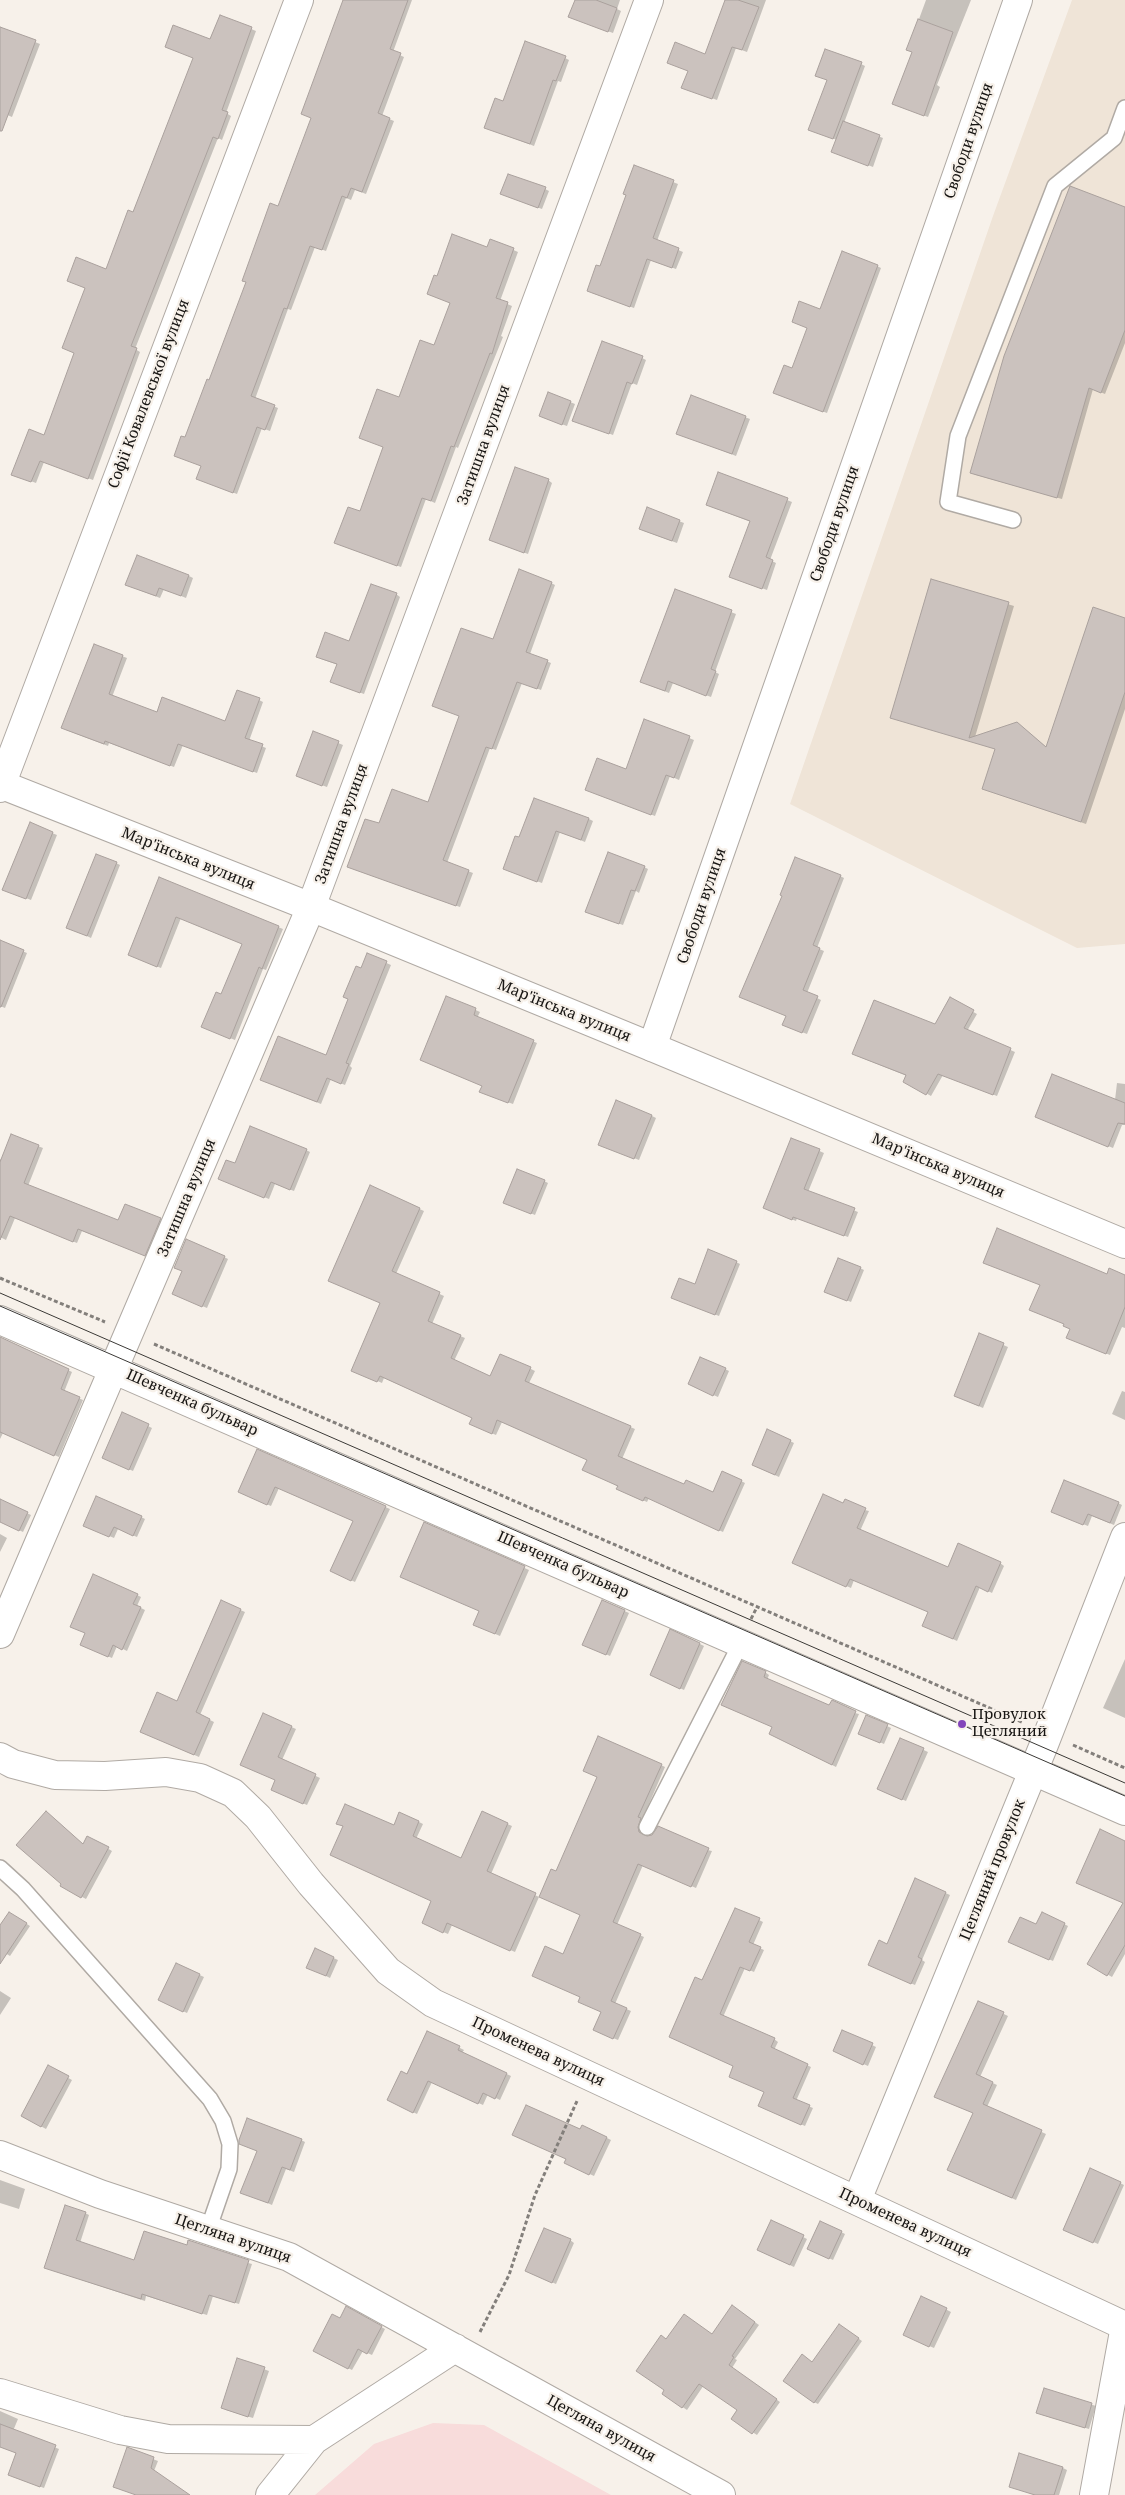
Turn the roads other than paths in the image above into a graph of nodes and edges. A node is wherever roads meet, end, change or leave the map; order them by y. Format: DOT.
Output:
graph roads {
  1 [pos="299,0"];
  2 [pos="650,0"];
  3 [pos="1018,0"];
  4 [pos="1125,108"];
  5 [pos="1013,520"];
  6 [pos="0,785"];
  7 [pos="311,908"];
  8 [pos="652,1047"];
  9 [pos="1125,1244"];
  10 [pos="0,1320"];
  11 [pos="114,1369"];
  12 [pos="1125,1538"];
  13 [pos="0,1634"];
  14 [pos="741,1643"];
  15 [pos="0,1757"];
  16 [pos="1034,1770"];
  17 [pos="1125,1811"];
  18 [pos="648,1826"];
  19 [pos="0,1868"];
  20 [pos="0,2155"];
  21 [pos="857,2200"];
  22 [pos="208,2230"];
  23 [pos="1125,2326"];
  24 [pos="462,2352"];
  25 [pos="0,2392"];
  26 [pos="314,2440"];
  27 [pos="270,2495"];
  28 [pos="720,2495"];
  29 [pos="1094,2495"];
  1 -- 6 [label="street, Софії Ковалевської вулиця"];
  2 -- 7 [label="street, Затишна вулиця"];
  3 -- 8 [label="street, Свободи вулиця"];
  4 -- 5 [label="lane"];
  6 -- 7 [label="street, Мар'їнська вулиця"];
  7 -- 8 [label="street, Мар'їнська вулиця"];
  7 -- 11 [label="street, Затишна вулиця"];
  8 -- 9 [label="street, Мар'їнська вулиця"];
  10 -- 11 [label="street, Шевченка бульвар"];
  11 -- 13 [label="street, Затишна вулиця"];
  11 -- 14 [label="street, Шевченка бульвар"];
  12 -- 16 [label="street, Цегляний провулок"];
  14 -- 16 [label="street, Шевченка бульвар"];
  14 -- 18 [label="lane"];
  15 -- 21 [label="street, Променева вулиця"];
  16 -- 17 [label="street, Шевченка бульвар"];
  16 -- 21 [label="street, Цегляний провулок"];
  19 -- 22 [label="lane"];
  20 -- 22 [label="street, Цегляна вулиця"];
  21 -- 23 [label="street, Променева вулиця"];
  22 -- 24 [label="street, Цегляна вулиця"];
  23 -- 29 [label="street"];
  24 -- 26 [label="street"];
  24 -- 28 [label="street, Цегляна вулиця"];
  25 -- 26 [label="street"];
  26 -- 27 [label="street"];
}
